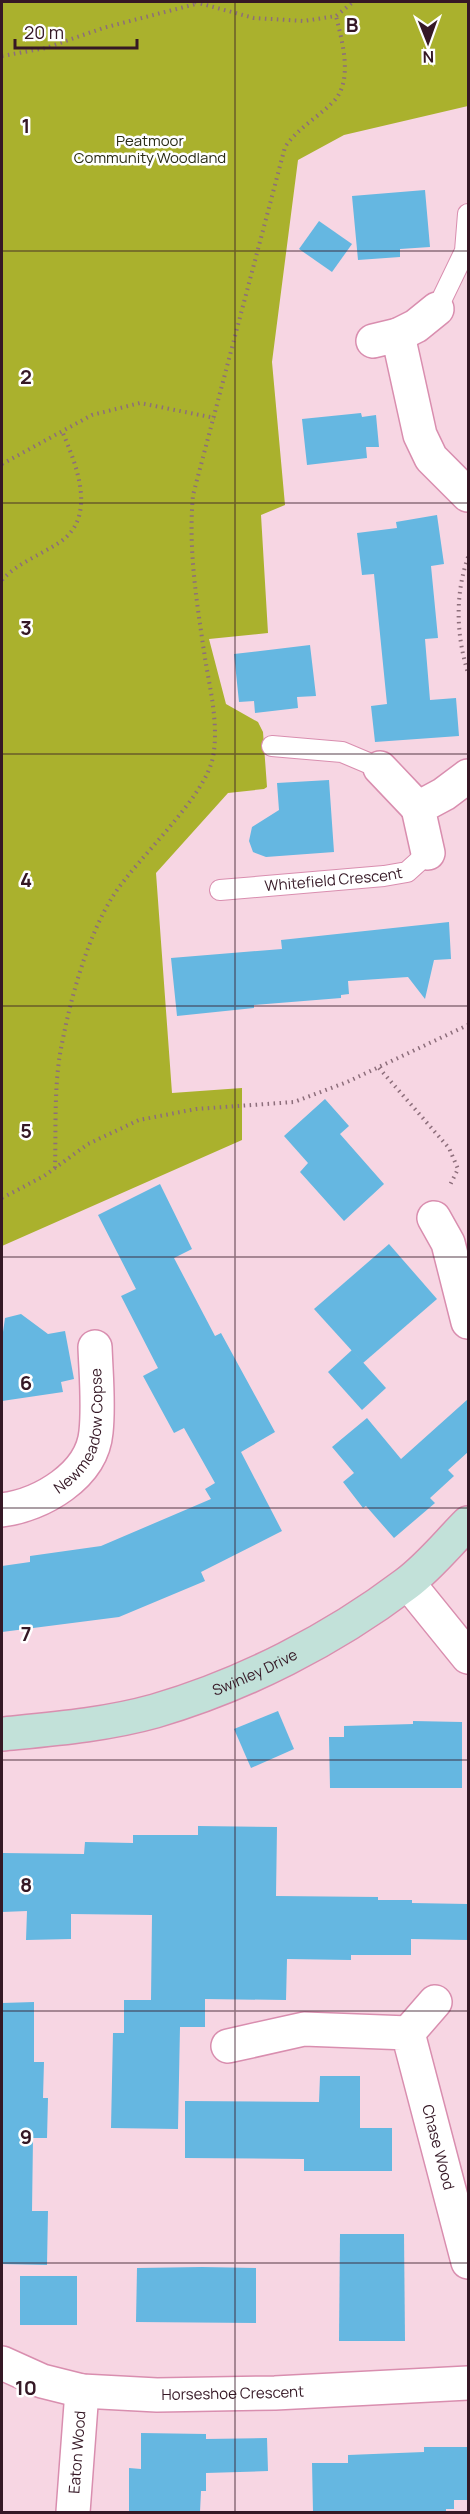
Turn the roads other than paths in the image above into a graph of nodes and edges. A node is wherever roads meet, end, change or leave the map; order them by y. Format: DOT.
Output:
graph roads {
  1 [pos="468,214"];
  2 [pos="437,309"];
  3 [pos="468,495"];
  4 [pos="272,746"];
  5 [pos="380,768"];
  6 [pos="468,776"];
  7 [pos="418,808"];
  8 [pos="428,853"];
  9 [pos="220,890"];
  10 [pos="434,1218"];
  11 [pos="468,1322"];
  12 [pos="95,1347"];
  13 [pos="2,1510"];
  14 [pos="468,1523"];
  15 [pos="408,1583"];
  16 [pos="468,1657"];
  17 [pos="2,1734"];
  18 [pos="435,2002"];
  19 [pos="408,2032"];
  20 [pos="228,2046"];
  21 [pos="468,2262"];
  22 [pos="2,2363"];
  23 [pos="468,2383"];
  24 [pos="82,2391"];
  25 [pos="73,2512"];
  1 -- 2 [label="lane"];
  2 -- 3 [label="street"];
  4 -- 5 [label="lane"];
  5 -- 7 [label="street"];
  6 -- 7 [label="street"];
  7 -- 8 [label="street, Whitefield Crescent"];
  8 -- 9 [label="lane, Whitefield Crescent"];
  10 -- 11 [label="street"];
  12 -- 13 [label="street, Newmeadow Copse"];
  14 -- 15 [label="street, Swinley Drive"];
  15 -- 16 [label="street"];
  15 -- 17 [label="street, Swinley Drive"];
  18 -- 19 [label="street"];
  19 -- 20 [label="street"];
  19 -- 21 [label="street, Chase Wood"];
  22 -- 24 [label="street, Horseshoe Crescent"];
  23 -- 24 [label="street, Horseshoe Crescent"];
  24 -- 25 [label="street, Eaton Wood"];
}
